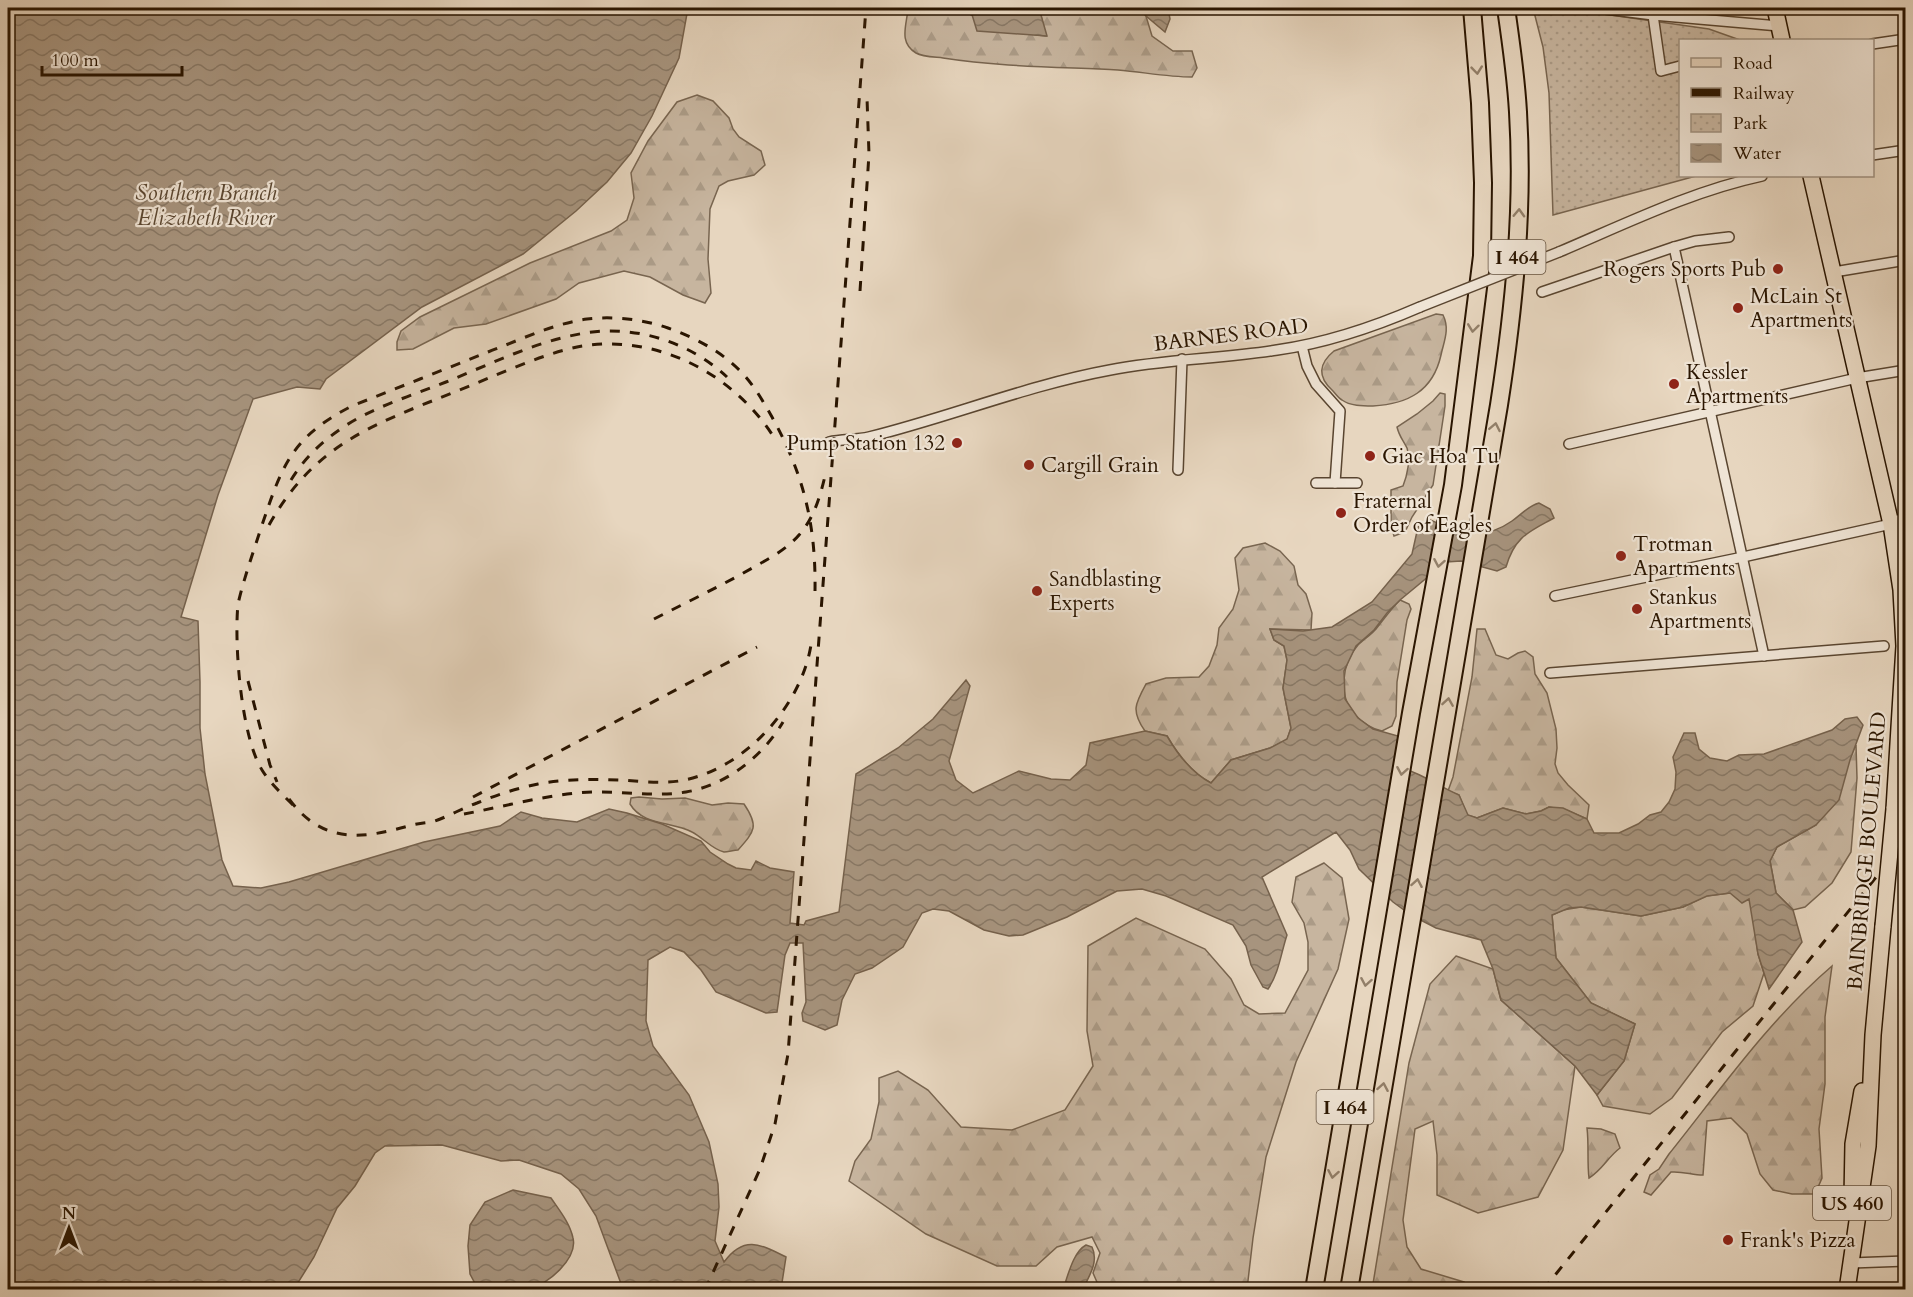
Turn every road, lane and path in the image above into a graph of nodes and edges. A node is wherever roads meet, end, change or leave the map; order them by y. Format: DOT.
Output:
graph roads {
  1 [pos="1506,8"];
  2 [pos="1597,8"];
  3 [pos="1774,8"];
  4 [pos="1472,9"];
  5 [pos="1653,11"];
  6 [pos="1780,33"];
  7 [pos="1905,39"];
  8 [pos="1874,44"];
  9 [pos="1679,66"];
  10 [pos="1905,150"];
  11 [pos="1874,155"];
  12 [pos="1758,177"];
  13 [pos="1811,177"];
  14 [pos="1729,237"];
  15 [pos="1674,247"];
  16 [pos="1905,260"];
  17 [pos="1834,272"];
  18 [pos="1542,292"];
  19 [pos="1302,346"];
  20 [pos="1182,359"];
  21 [pos="1905,370"];
  22 [pos="1857,378"];
  23 [pos="1710,411"];
  24 [pos="829,442"];
  25 [pos="1569,444"];
  26 [pos="1178,470"];
  27 [pos="1316,483"];
  28 [pos="1335,483"];
  29 [pos="1358,483"];
  30 [pos="1905,519"];
  31 [pos="1891,524"];
  32 [pos="1743,557"];
  33 [pos="1555,596"];
  34 [pos="1884,646"];
  35 [pos="1764,656"];
  36 [pos="1550,673"];
  37 [pos="1905,1261"];
  38 [pos="1851,1263"];
  39 [pos="1314,1290"];
  40 [pos="1349,1290"];
  41 [pos="1847,1290"];
  40 -- 1 [label="highway, I 464, one-way"];
  2 -- 5 [label="street"];
  3 -- 6 [label="main road"];
  4 -- 39 [label="highway, I 464, one-way"];
  5 -- 6 [label="street"];
  5 -- 9 [label="street"];
  7 -- 8 [label="street"];
  10 -- 11 [label="street"];
  12 -- 19 [label="street, BARNES ROAD, bridge"];
  13 -- 17 [label="main road, BAINBRIDGE BOULEVARD / US 460"];
  14 -- 15 [label="street"];
  15 -- 18 [label="street"];
  15 -- 23 [label="street"];
  16 -- 17 [label="street"];
  17 -- 22 [label="main road, BAINBRIDGE BOULEVARD / US 460"];
  19 -- 20 [label="street, BARNES ROAD"];
  19 -- 28 [label="street"];
  20 -- 24 [label="street, BARNES ROAD"];
  20 -- 26 [label="street"];
  21 -- 22 [label="street"];
  22 -- 23 [label="street"];
  22 -- 31 [label="main road, BAINBRIDGE BOULEVARD / US 460"];
  23 -- 25 [label="street"];
  23 -- 32 [label="street"];
  27 -- 28 [label="street"];
  28 -- 29 [label="street"];
  30 -- 31 [label="street"];
  31 -- 32 [label="street"];
  31 -- 38 [label="main road, BAINBRIDGE BOULEVARD / US 460, bridge"];
  32 -- 33 [label="street"];
  32 -- 35 [label="street"];
  34 -- 35 [label="street"];
  35 -- 36 [label="street"];
  37 -- 38 [label="street"];
  38 -- 41 [label="main road, BAINBRIDGE BOULEVARD / US 460"];
}
